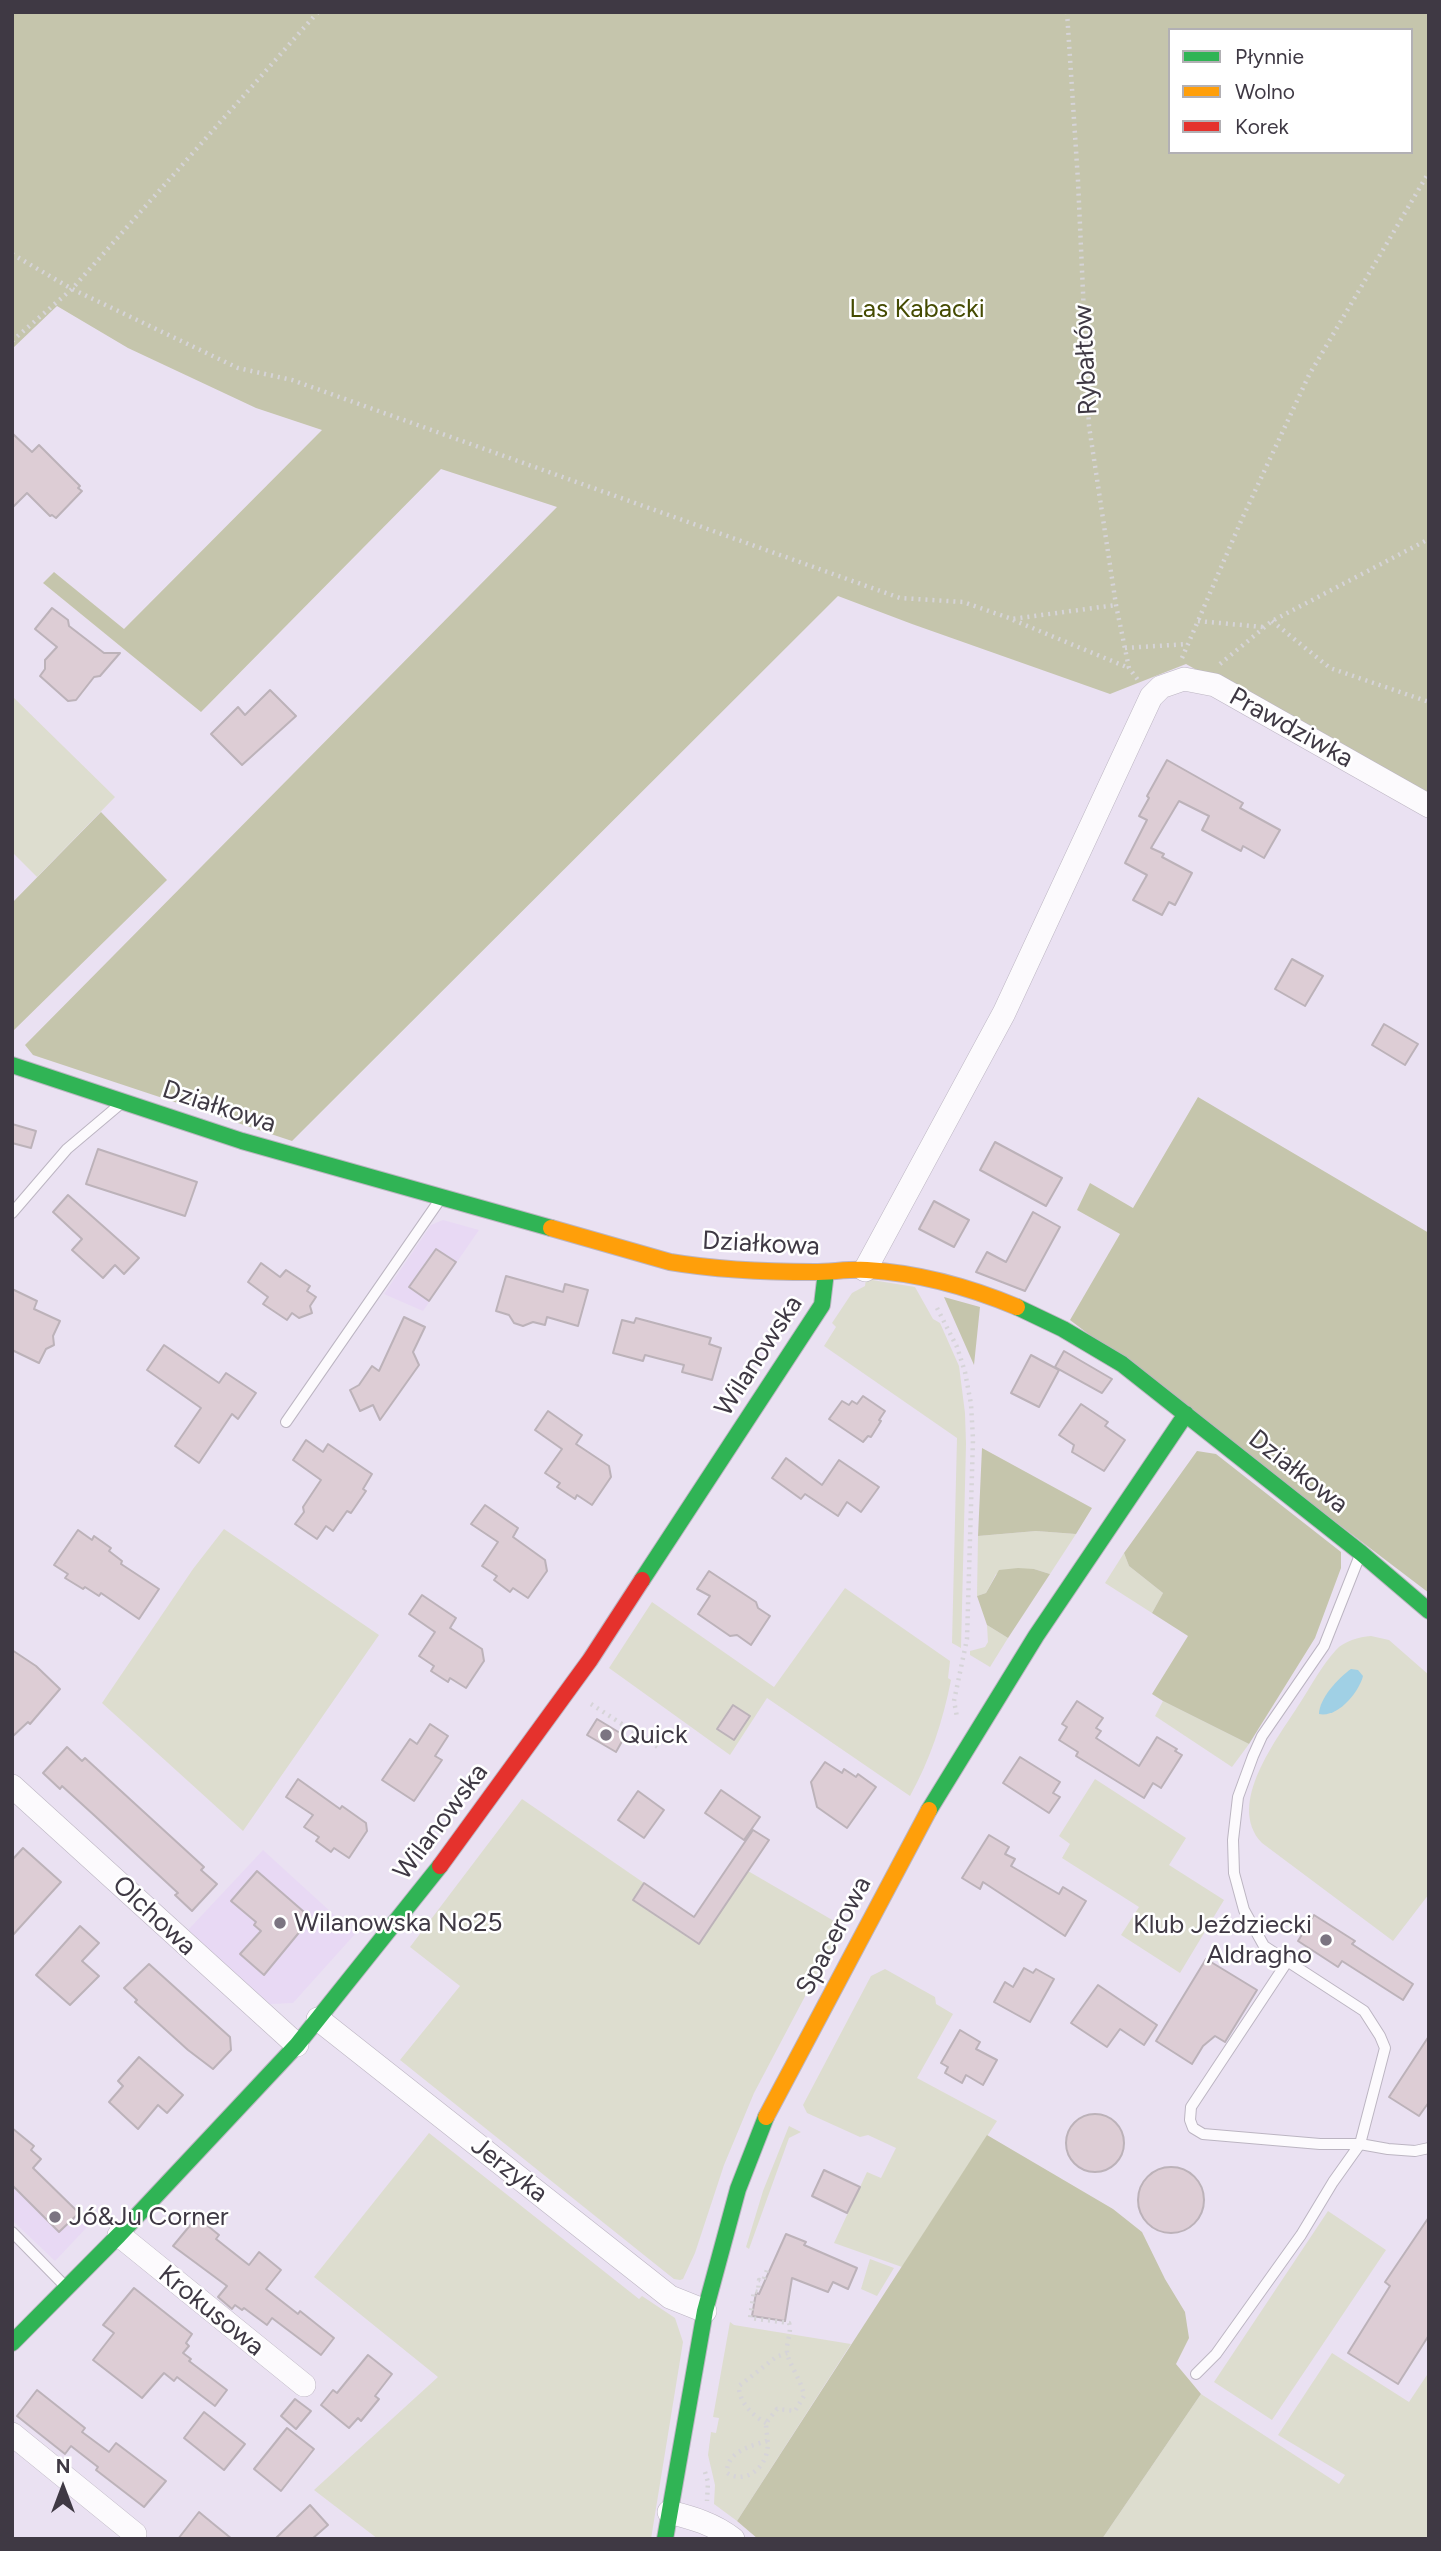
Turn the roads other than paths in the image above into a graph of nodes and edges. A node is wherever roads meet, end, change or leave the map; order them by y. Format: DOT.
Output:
graph roads {
  1 [pos="1429,806"];
  2 [pos="12,1065"];
  3 [pos="122,1101"];
  4 [pos="441,1199"];
  5 [pos="12,1213"];
  6 [pos="865,1270"];
  7 [pos="826,1272"];
  8 [pos="1186,1415"];
  9 [pos="286,1422"];
  10 [pos="1361,1553"];
  11 [pos="1429,1611"];
  12 [pos="17,1800"];
  13 [pos="1287,1962"];
  14 [pos="318,2019"];
  15 [pos="297,2045"];
  16 [pos="1360,2144"];
  17 [pos="1429,2148"];
  18 [pos="12,2232"];
  19 [pos="120,2235"];
  20 [pos="67,2288"];
  21 [pos="705,2311"];
  22 [pos="12,2343"];
  23 [pos="1196,2374"];
  24 [pos="304,2385"];
  25 [pos="12,2434"];
  26 [pos="669,2512"];
  27 [pos="135,2534"];
  28 [pos="666,2539"];
  29 [pos="733,2539"];
  1 -- 6 [label="street, Prawdziwka"];
  2 -- 3 [label="street, Działkowa"];
  3 -- 4 [label="street, Działkowa"];
  3 -- 5 [label="lane"];
  4 -- 7 [label="street, Działkowa"];
  4 -- 9 [label="lane"];
  6 -- 7 [label="street, Działkowa"];
  6 -- 8 [label="street, Działkowa"];
  7 -- 14 [label="street, Wilanowska"];
  8 -- 10 [label="street, Działkowa"];
  8 -- 21 [label="street, Spacerowa"];
  10 -- 11 [label="street, Działkowa"];
  10 -- 13 [label="lane"];
  12 -- 15 [label="street, Olchowa"];
  13 -- 16 [label="lane"];
  13 -- 16 [label="lane"];
  14 -- 15 [label="street, Wilanowska"];
  14 -- 21 [label="street, Jerzyka"];
  15 -- 19 [label="street, Wilanowska"];
  16 -- 17 [label="lane"];
  16 -- 23 [label="lane"];
  18 -- 20 [label="lane"];
  19 -- 20 [label="street, Wilanowska"];
  19 -- 24 [label="street, Krokusowa"];
  20 -- 22 [label="street, Wilanowska"];
  21 -- 26 [label="street, Spacerowa"];
  25 -- 27 [label="street"];
  26 -- 28 [label="street, Spacerowa"];
  26 -- 29 [label="street"];
}
